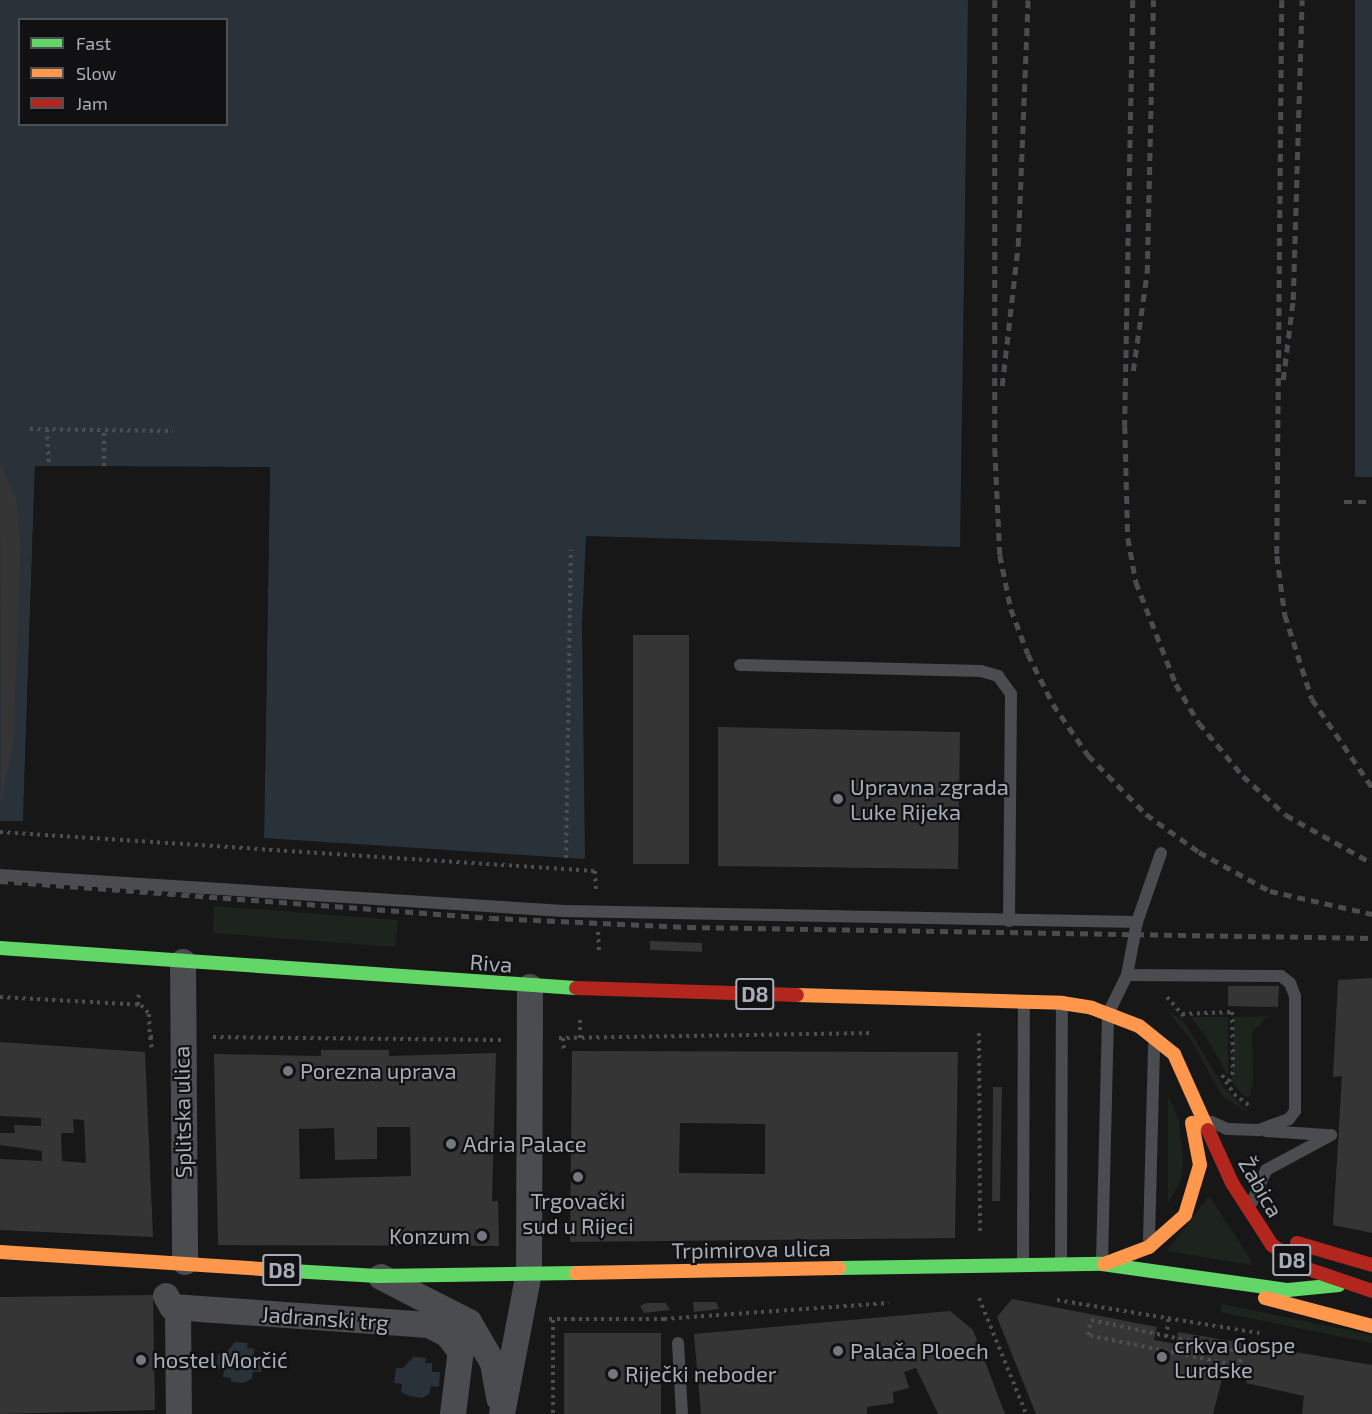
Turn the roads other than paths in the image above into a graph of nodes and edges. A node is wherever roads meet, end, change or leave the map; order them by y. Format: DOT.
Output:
graph roads {
  1 [pos="740,665"];
  2 [pos="1161,853"];
  3 [pos="0,875"];
  4 [pos="1009,921"];
  5 [pos="1137,922"];
  6 [pos="0,948"];
  7 [pos="183,962"];
  8 [pos="1127,975"];
  9 [pos="530,987"];
  10 [pos="980,1000"];
  11 [pos="1024,1001"];
  12 [pos="1062,1003"];
  13 [pos="1108,1014"];
  14 [pos="1155,1036"];
  15 [pos="1203,1113"];
  16 [pos="1258,1130"];
  17 [pos="1254,1218"];
  18 [pos="1149,1246"];
  19 [pos="0,1252"];
  20 [pos="185,1262"];
  21 [pos="1061,1264"];
  22 [pos="1102,1264"];
  23 [pos="1023,1265"];
  24 [pos="1372,1265"];
  25 [pos="529,1272"];
  26 [pos="378,1276"];
  27 [pos="1344,1285"];
  28 [pos="1239,1286"];
  29 [pos="1372,1291"];
  30 [pos="1372,1326"];
  31 [pos="678,1343"];
  32 [pos="179,1414"];
  33 [pos="453,1414"];
  34 [pos="501,1414"];
  35 [pos="682,1414"];
  1 -- 4 [label="lane"];
  2 -- 5 [label="lane"];
  3 -- 4 [label="lane"];
  4 -- 5 [label="lane"];
  5 -- 8 [label="lane"];
  6 -- 7 [label="main road, Riva / D8"];
  7 -- 9 [label="main road, Riva / D8"];
  7 -- 20 [label="street, Splitska ulica"];
  8 -- 13 [label="lane"];
  8 -- 16 [label="lane"];
  9 -- 10 [label="main road, Riva / D8"];
  9 -- 25 [label="street"];
  10 -- 11 [label="main road, Žabica / D8"];
  11 -- 12 [label="main road, Žabica / D8"];
  11 -- 23 [label="lane"];
  12 -- 13 [label="main road, Žabica / D8"];
  12 -- 21 [label="lane"];
  13 -- 14 [label="main road, Žabica / D8"];
  13 -- 22 [label="lane"];
  14 -- 15 [label="main road, Žabica / D8"];
  14 -- 18 [label="lane"];
  14 -- 18 [label="main road"];
  15 -- 16 [label="lane"];
  15 -- 17 [label="main road, Žabica / D8"];
  16 -- 17 [label="lane"];
  17 -- 24 [label="main road"];
  17 -- 27 [label="main road, Žabica / D8"];
  18 -- 22 [label="main road"];
  19 -- 20 [label="main road, D8"];
  20 -- 26 [label="main road, Jadranski trg / D8"];
  21 -- 22 [label="main road"];
  21 -- 23 [label="main road"];
  22 -- 28 [label="main road"];
  23 -- 25 [label="main road, Trpimirova ulica / D8"];
  25 -- 26 [label="main road, Jadranski trg / D8"];
  25 -- 34 [label="street, Jadranski trg"];
  26 -- 34 [label="street, Jadranski trg"];
  27 -- 28 [label="main road"];
  27 -- 29 [label="main road, D8"];
  28 -- 30 [label="main road"];
  31 -- 35 [label="lane"];
  32 -- 33 [label="street, Jadranski trg"];
}
